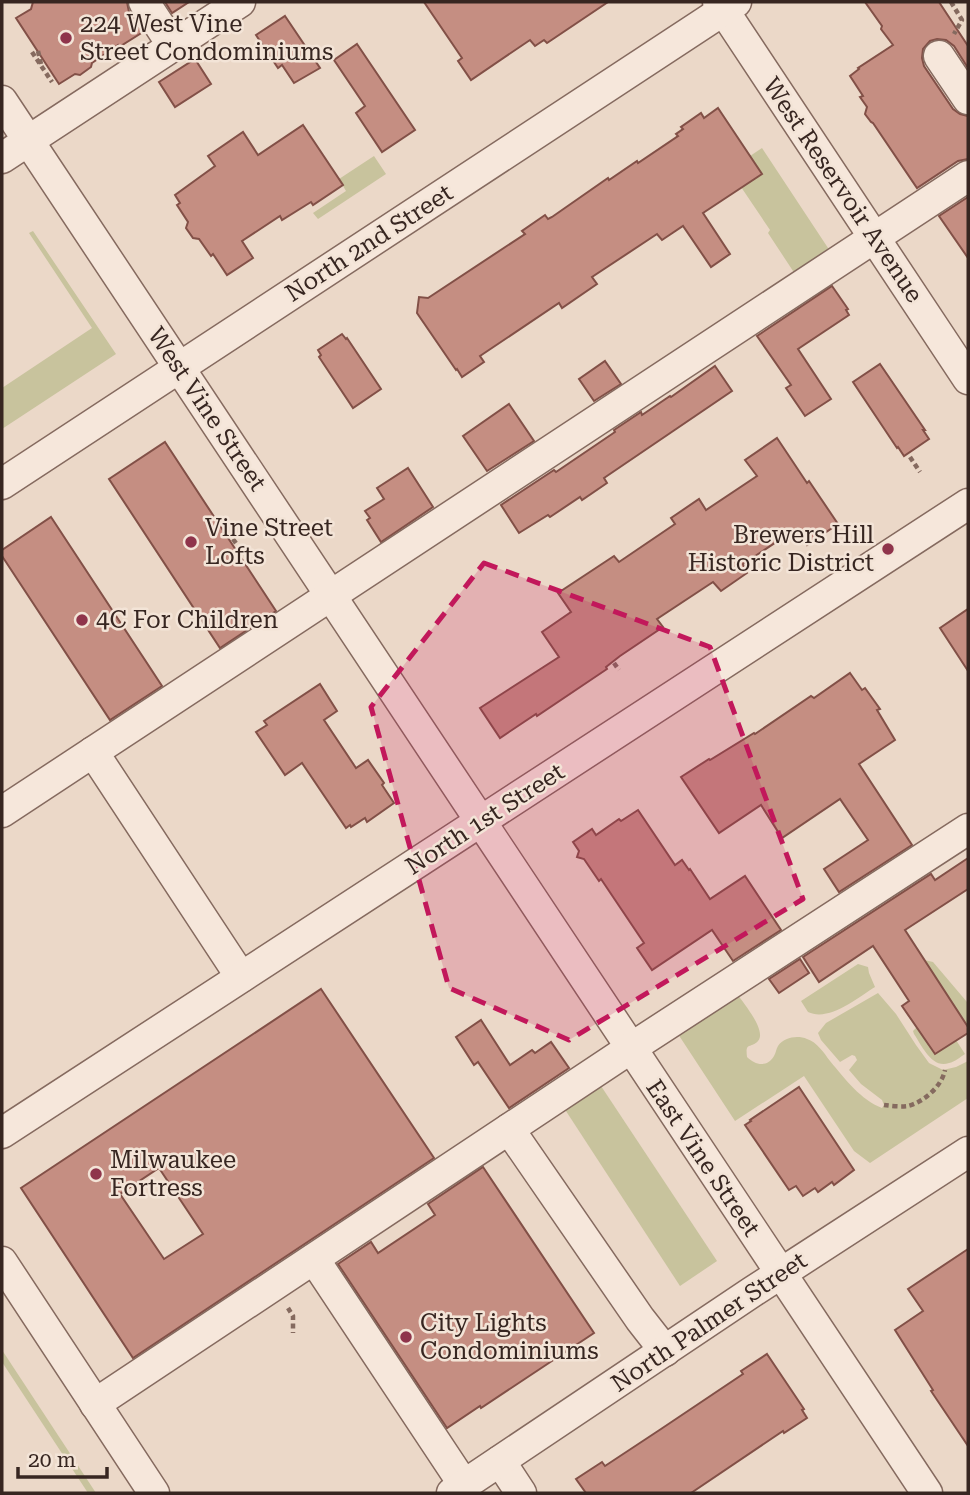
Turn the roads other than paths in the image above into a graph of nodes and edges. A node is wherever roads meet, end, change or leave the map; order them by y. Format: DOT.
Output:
graph roads {
  1 [pos="144,2"];
  2 [pos="240,2"];
  3 [pos="726,4"];
  4 [pos="173,46"];
  5 [pos="939,56"];
  6 [pos="968,99"];
  7 [pos="2,101"];
  8 [pos="28,141"];
  9 [pos="2,158"];
  10 [pos="968,176"];
  11 [pos="875,237"];
  12 [pos="180,367"];
  13 [pos="968,379"];
  14 [pos="2,484"];
  15 [pos="968,504"];
  16 [pos="331,595"];
  17 [pos="93,752"];
  18 [pos="2,812"];
  19 [pos="481,822"];
  20 [pos="968,829"];
  21 [pos="242,977"];
  22 [pos="631,1048"];
  23 [pos="509,1129"];
  24 [pos="2,1133"];
  25 [pos="968,1152"];
  26 [pos="314,1259"];
  27 [pos="2,1262"];
  28 [pos="780,1274"];
  29 [pos="665,1351"];
  30 [pos="95,1404"];
  31 [pos="500,1461"];
  32 [pos="458,1489"];
  33 [pos="154,1493"];
  34 [pos="521,1493"];
  35 [pos="927,1493"];
  1 -- 4 [label="street"];
  2 -- 4 [label="street"];
  3 -- 11 [label="street, West Reservoir Avenue"];
  3 -- 12 [label="street, North 2nd Street"];
  4 -- 8 [label="street"];
  5 -- 6 [label="street"];
  7 -- 8 [label="street, West Vine Street"];
  8 -- 9 [label="street"];
  8 -- 12 [label="street, West Vine Street"];
  10 -- 11 [label="street"];
  11 -- 13 [label="street, West Reservoir Avenue"];
  11 -- 16 [label="street"];
  12 -- 14 [label="street, North 2nd Street"];
  12 -- 16 [label="street, West Vine Street"];
  15 -- 19 [label="street, North 1st Street"];
  16 -- 17 [label="street"];
  16 -- 19 [label="street, West Vine Street"];
  17 -- 18 [label="street"];
  17 -- 21 [label="street"];
  19 -- 21 [label="street, North 1st Street"];
  19 -- 22 [label="street, East Vine Street"];
  20 -- 22 [label="street"];
  21 -- 24 [label="street, North 1st Street"];
  22 -- 23 [label="street"];
  22 -- 28 [label="street, East Vine Street"];
  23 -- 26 [label="street"];
  23 -- 29 [label="street"];
  25 -- 28 [label="street, North Palmer Street"];
  26 -- 30 [label="street"];
  26 -- 32 [label="street"];
  27 -- 30 [label="street"];
  28 -- 29 [label="street, North Palmer Street"];
  28 -- 35 [label="street, East Vine Street"];
  29 -- 31 [label="street, North Palmer Street"];
  30 -- 33 [label="street"];
  31 -- 32 [label="street, North Palmer Street"];
  31 -- 34 [label="street"];
}
